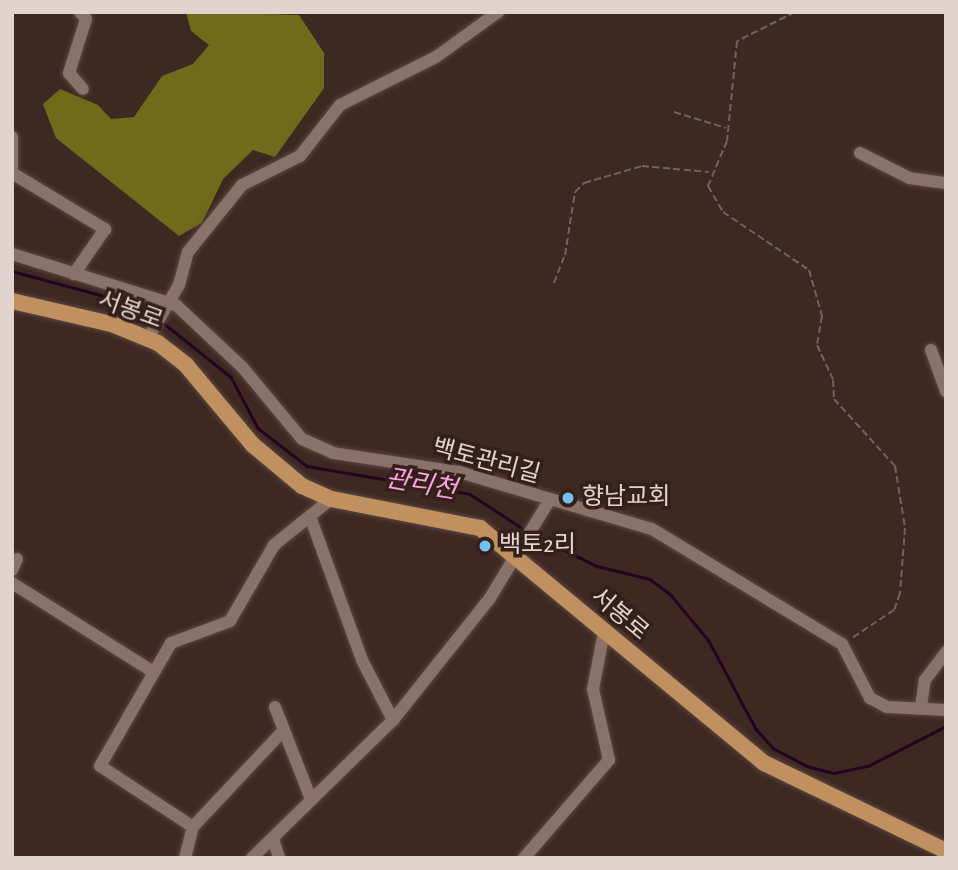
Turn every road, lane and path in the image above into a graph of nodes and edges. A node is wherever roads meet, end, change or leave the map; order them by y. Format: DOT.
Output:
graph roads {
  1 [pos="80,12"];
  2 [pos="498,12"];
  3 [pos="795,12"];
  4 [pos="83,89"];
  5 [pos="674,112"];
  6 [pos="727,129"];
  7 [pos="12,137"];
  8 [pos="860,153"];
  9 [pos="12,167"];
  10 [pos="710,172"];
  11 [pos="12,173"];
  12 [pos="946,183"];
  13 [pos="12,254"];
  14 [pos="74,274"];
  15 [pos="554,283"];
  16 [pos="12,301"];
  17 [pos="168,304"];
  18 [pos="148,338"];
  19 [pos="931,350"];
  20 [pos="946,391"];
  21 [pos="331,499"];
  22 [pos="549,501"];
  23 [pos="311,519"];
  24 [pos="521,552"];
  25 [pos="12,583"];
  26 [pos="604,632"];
  27 [pos="842,644"];
  28 [pos="946,652"];
  29 [pos="152,671"];
  30 [pos="275,707"];
  31 [pos="921,707"];
  32 [pos="946,710"];
  33 [pos="393,720"];
  34 [pos="283,731"];
  35 [pos="310,797"];
  36 [pos="193,827"];
  37 [pos="272,839"];
  38 [pos="946,851"];
  39 [pos="185,858"];
  40 [pos="253,858"];
  41 [pos="279,858"];
  42 [pos="524,858"];
  1 -- 4 [label="street"];
  2 -- 17 [label="street, 서봉로"];
  3 -- 6 [label="path"];
  5 -- 6 [label="path"];
  6 -- 10 [label="path"];
  7 -- 9 [label="street"];
  8 -- 12 [label="street"];
  10 -- 15 [label="path"];
  10 -- 27 [label="path"];
  11 -- 14 [label="street"];
  13 -- 14 [label="street, 백토관리길"];
  14 -- 17 [label="street, 백토관리길"];
  16 -- 18 [label="main road, 서봉로"];
  17 -- 18 [label="street, 서봉로"];
  17 -- 22 [label="street, 백토관리길"];
  18 -- 21 [label="main road, 서봉로"];
  19 -- 20 [label="street"];
  21 -- 23 [label="street"];
  21 -- 24 [label="main road, 서봉로"];
  22 -- 24 [label="street"];
  22 -- 27 [label="street, 백토관리길"];
  23 -- 29 [label="street"];
  23 -- 33 [label="street"];
  24 -- 26 [label="main road, 서봉로"];
  24 -- 33 [label="street"];
  25 -- 29 [label="street"];
  26 -- 38 [label="main road, 서봉로"];
  26 -- 42 [label="street"];
  27 -- 31 [label="street"];
  28 -- 31 [label="street"];
  29 -- 36 [label="street"];
  30 -- 34 [label="street"];
  31 -- 32 [label="street"];
  33 -- 35 [label="street"];
  34 -- 35 [label="street"];
  34 -- 36 [label="street"];
  35 -- 37 [label="street"];
  36 -- 39 [label="street"];
  37 -- 40 [label="street"];
  37 -- 41 [label="street"];
}
